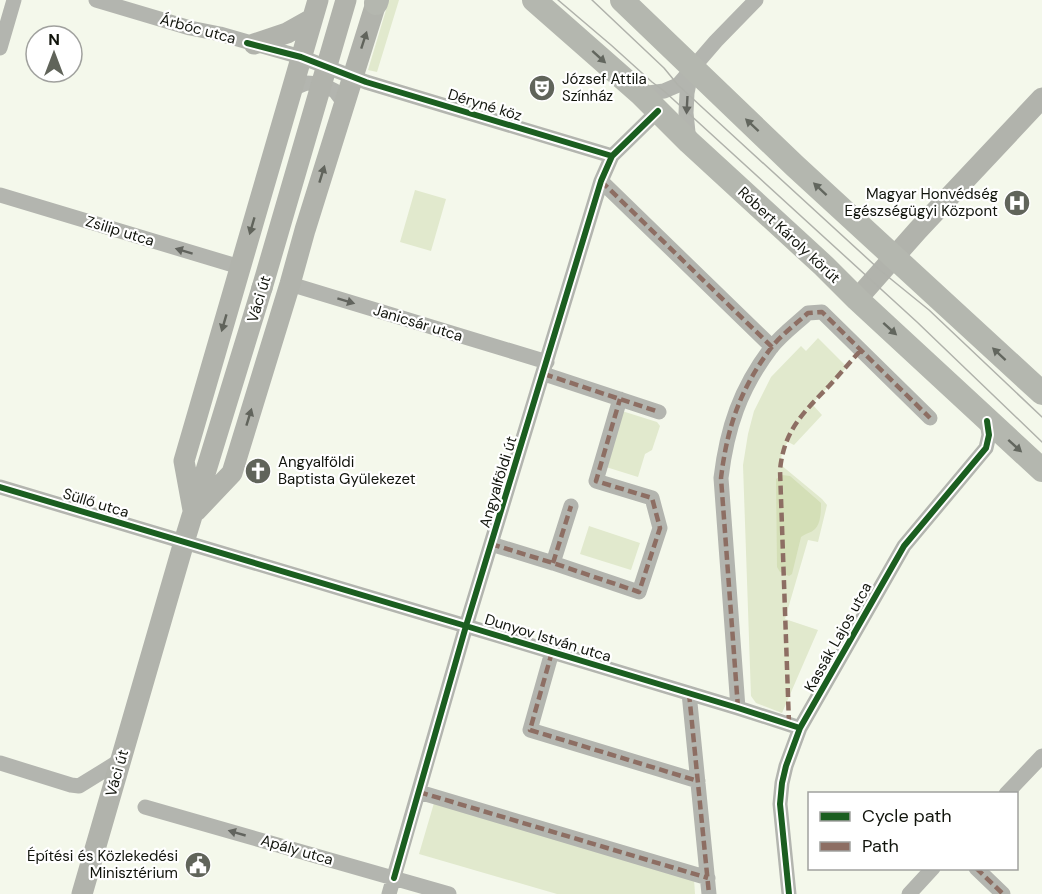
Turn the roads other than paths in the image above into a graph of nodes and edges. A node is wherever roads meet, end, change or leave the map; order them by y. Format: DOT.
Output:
graph roads {
  1 [pos="14,0"];
  2 [pos="96,0"];
  3 [pos="346,0"];
  4 [pos="534,0"];
  5 [pos="622,0"];
  6 [pos="756,0"];
  7 [pos="376,1"];
  8 [pos="315,10"];
  9 [pos="254,44"];
  10 [pos="0,48"];
  11 [pos="301,57"];
  12 [pos="692,69"];
  13 [pos="352,77"];
  14 [pos="292,89"];
  15 [pos="641,94"];
  16 [pos="1042,98"];
  17 [pos="344,103"];
  18 [pos="658,111"];
  19 [pos="688,142"];
  20 [pos="612,156"];
  21 [pos="602,181"];
  22 [pos="0,195"];
  23 [pos="894,257"];
  24 [pos="240,267"];
  25 [pos="290,284"];
  26 [pos="857,299"];
  27 [pos="772,347"];
  28 [pos="545,368"];
  29 [pos="1042,393"];
  30 [pos="620,399"];
  31 [pos="659,412"];
  32 [pos="930,418"];
  33 [pos="987,421"];
  34 [pos="1042,470"];
  35 [pos="0,487"];
  36 [pos="571,506"];
  37 [pos="193,513"];
  38 [pos="184,542"];
  39 [pos="491,544"];
  40 [pos="553,563"];
  41 [pos="466,626"];
  42 [pos="552,652"];
  43 [pos="689,693"];
  44 [pos="738,708"];
  45 [pos="800,728"];
  46 [pos="1042,756"];
  47 [pos="121,760"];
  48 [pos="0,763"];
  49 [pos="698,781"];
  50 [pos="419,792"];
  51 [pos="1008,792"];
  52 [pos="145,807"];
  53 [pos="931,870"];
  54 [pos="978,870"];
  55 [pos="394,878"];
  56 [pos="708,886"];
  57 [pos="82,894"];
  58 [pos="389,894"];
  59 [pos="449,894"];
  60 [pos="789,894"];
  61 [pos="909,894"];
  62 [pos="1003,894"];
  1 -- 10 [label="street"];
  2 -- 9 [label="street, Árbóc utca"];
  3 -- 37 [label="main road, Váci út, bridge"];
  4 -- 15 [label="main road, Róbert Károly körút, one-way"];
  5 -- 12 [label="main road"];
  6 -- 12 [label="street"];
  13 -- 7 [label="main road, Váci út, one-way"];
  8 -- 9 [label="main road"];
  8 -- 11 [label="main road, Váci út"];
  9 -- 11 [label="street, Árbóc utca"];
  11 -- 13 [label="street, Árbóc utca"];
  11 -- 14 [label="main road, Váci út"];
  12 -- 15 [label="street"];
  12 -- 19 [label="street, one-way"];
  23 -- 12 [label="main road, one-way"];
  13 -- 17 [label="main road, Váci út"];
  13 -- 20 [label="street, Déryné köz"];
  14 -- 17 [label="street"];
  14 -- 24 [label="main road, Váci út, one-way"];
  15 -- 18 [label="main road, Róbert Károly körút"];
  16 -- 23 [label="main road"];
  25 -- 17 [label="main road, Váci út, one-way"];
  18 -- 19 [label="main road, Róbert Károly körút"];
  18 -- 20 [label="street, Angyalföldi út"];
  19 -- 26 [label="main road, Róbert Károly körút"];
  20 -- 21 [label="street, Angyalföldi út"];
  21 -- 27 [label="street"];
  21 -- 28 [label="street, Angyalföldi út"];
  24 -- 22 [label="street, Zsilip utca, one-way"];
  23 -- 26 [label="main road"];
  29 -- 23 [label="main road, one-way"];
  24 -- 37 [label="main road, Váci út, one-way"];
  25 -- 28 [label="street, Janicsár utca, one-way"];
  37 -- 25 [label="main road, Váci út, one-way"];
  26 -- 33 [label="main road, Róbert Károly körút, one-way"];
  27 -- 32 [label="street"];
  27 -- 44 [label="street"];
  28 -- 30 [label="street, Janicsár utca"];
  28 -- 39 [label="street, Angyalföldi út"];
  30 -- 31 [label="street, Janicsár utca"];
  30 -- 40 [label="street, Angyalföldi út"];
  33 -- 34 [label="main road, Róbert Károly körút, one-way"];
  33 -- 45 [label="street, Kassák Lajos utca"];
  35 -- 38 [label="street, Süllő utca"];
  36 -- 40 [label="street"];
  37 -- 38 [label="main road, Váci út"];
  38 -- 41 [label="street, Dunyov István utca"];
  38 -- 47 [label="main road, Váci út"];
  39 -- 40 [label="street, Angyalföldi út"];
  39 -- 41 [label="street, Angyalföldi út"];
  41 -- 42 [label="street, Dunyov István utca"];
  41 -- 50 [label="street, Angyalföldi út"];
  42 -- 43 [label="street, Dunyov István utca"];
  42 -- 49 [label="street"];
  43 -- 44 [label="street, Dunyov István utca"];
  43 -- 49 [label="street"];
  44 -- 45 [label="street, Dunyov István utca"];
  45 -- 60 [label="street, Kassák Lajos utca"];
  46 -- 51 [label="street"];
  47 -- 48 [label="street"];
  47 -- 57 [label="main road, Váci út"];
  49 -- 56 [label="street"];
  50 -- 55 [label="street, Angyalföldi út"];
  50 -- 56 [label="street"];
  55 -- 52 [label="street, Apály utca, one-way"];
  53 -- 61 [label="street"];
  54 -- 62 [label="street"];
  55 -- 58 [label="street, Angyalföldi út"];
  55 -- 59 [label="street, Apály utca"];
}
